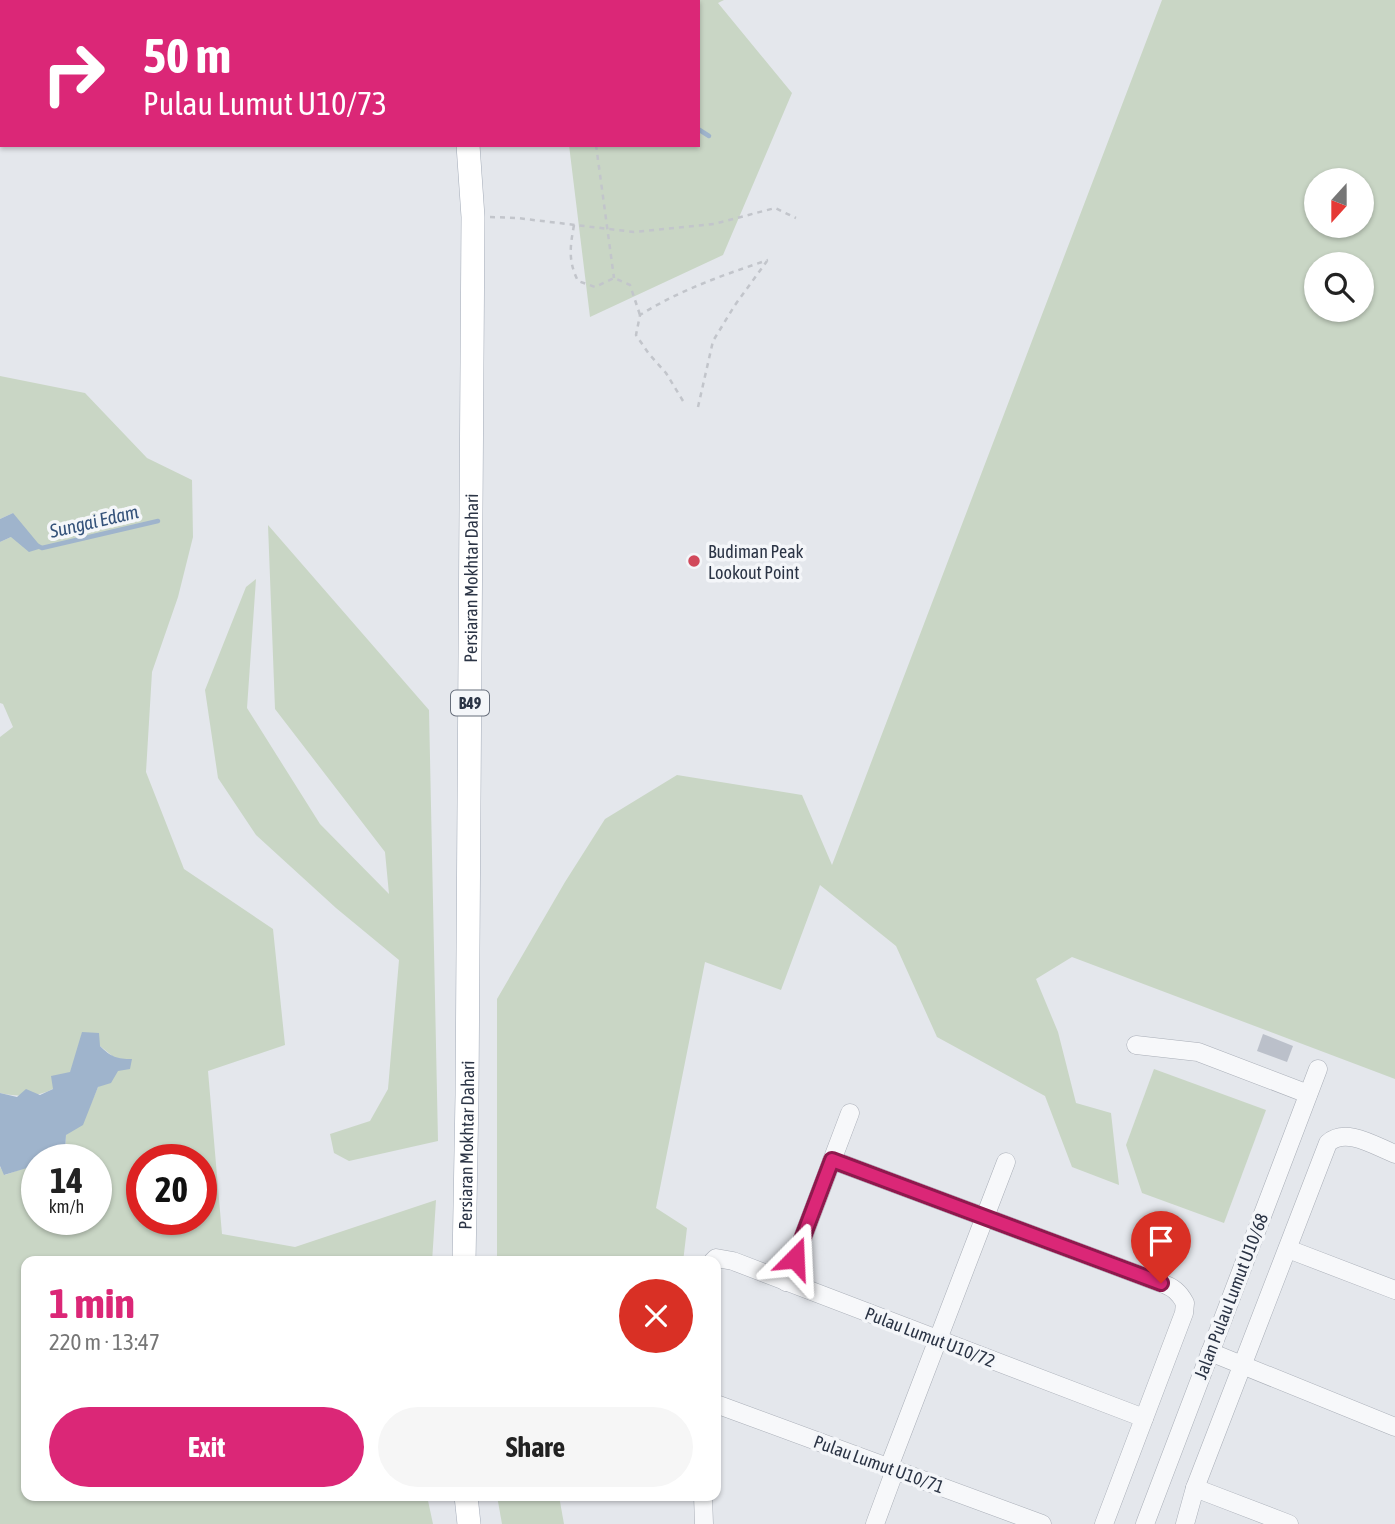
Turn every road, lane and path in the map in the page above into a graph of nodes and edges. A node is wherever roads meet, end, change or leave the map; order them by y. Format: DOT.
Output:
graph roads {
  1 [pos="468,147"];
  2 [pos="596,147"];
  3 [pos="473,217"];
  4 [pos="796,218"];
  5 [pos="574,225"];
  6 [pos="608,229"];
  7 [pos="614,278"];
  8 [pos="640,315"];
  9 [pos="683,401"];
  10 [pos="698,407"];
  11 [pos="1136,1045"];
  12 [pos="1318,1069"];
  13 [pos="1308,1094"];
  14 [pos="850,1113"];
  15 [pos="1395,1154"];
  16 [pos="832,1160"];
  17 [pos="1006,1162"];
  18 [pos="985,1218"];
  19 [pos="1287,1249"];
  20 [pos="464,1256"];
  21 [pos="721,1260"];
  22 [pos="786,1282"];
  23 [pos="1395,1290"];
  24 [pos="938,1340"];
  25 [pos="1210,1352"];
  26 [pos="1242,1364"];
  27 [pos="721,1406"];
  28 [pos="1144,1418"];
  29 [pos="1395,1427"];
  30 [pos="892,1468"];
  31 [pos="1195,1488"];
  32 [pos="467,1501"];
  33 [pos="704,1501"];
  34 [pos="706,1523"];
  35 [pos="469,1524"];
  36 [pos="875,1524"];
  37 [pos="1042,1524"];
  38 [pos="1104,1524"];
  39 [pos="1145,1524"];
  40 [pos="1185,1524"];
  41 [pos="1289,1524"];
  1 -- 3 [label="main road, Persiaran Mokhtar Dahari / B49"];
  2 -- 6 [label="path"];
  3 -- 5 [label="path"];
  3 -- 20 [label="main road, Persiaran Mokhtar Dahari / B49"];
  4 -- 6 [label="path"];
  5 -- 6 [label="path"];
  5 -- 7 [label="path"];
  6 -- 7 [label="path"];
  7 -- 8 [label="path"];
  8 -- 9 [label="path"];
  8 -- 10 [label="path"];
  11 -- 13 [label="street"];
  12 -- 13 [label="street, Jalan Pulau Lumut U10/68"];
  13 -- 25 [label="street, Jalan Pulau Lumut U10/68"];
  14 -- 16 [label="street"];
  15 -- 19 [label="street"];
  16 -- 18 [label="street"];
  16 -- 22 [label="street"];
  17 -- 18 [label="street"];
  18 -- 24 [label="street"];
  18 -- 28 [label="street"];
  19 -- 23 [label="street"];
  19 -- 26 [label="street"];
  21 -- 22 [label="street, Pulau Lumut U10/72"];
  22 -- 24 [label="street, Pulau Lumut U10/72"];
  24 -- 28 [label="street, Pulau Lumut U10/72"];
  24 -- 30 [label="street"];
  25 -- 26 [label="street"];
  25 -- 39 [label="street, Jalan Pulau Lumut U10/68"];
  26 -- 29 [label="street"];
  26 -- 31 [label="street"];
  27 -- 30 [label="street, Pulau Lumut U10/71"];
  28 -- 38 [label="street"];
  30 -- 36 [label="street"];
  30 -- 37 [label="street, Pulau Lumut U10/71"];
  31 -- 40 [label="street"];
  31 -- 41 [label="street"];
  32 -- 35 [label="main road"];
  33 -- 34 [label="street"];
}
